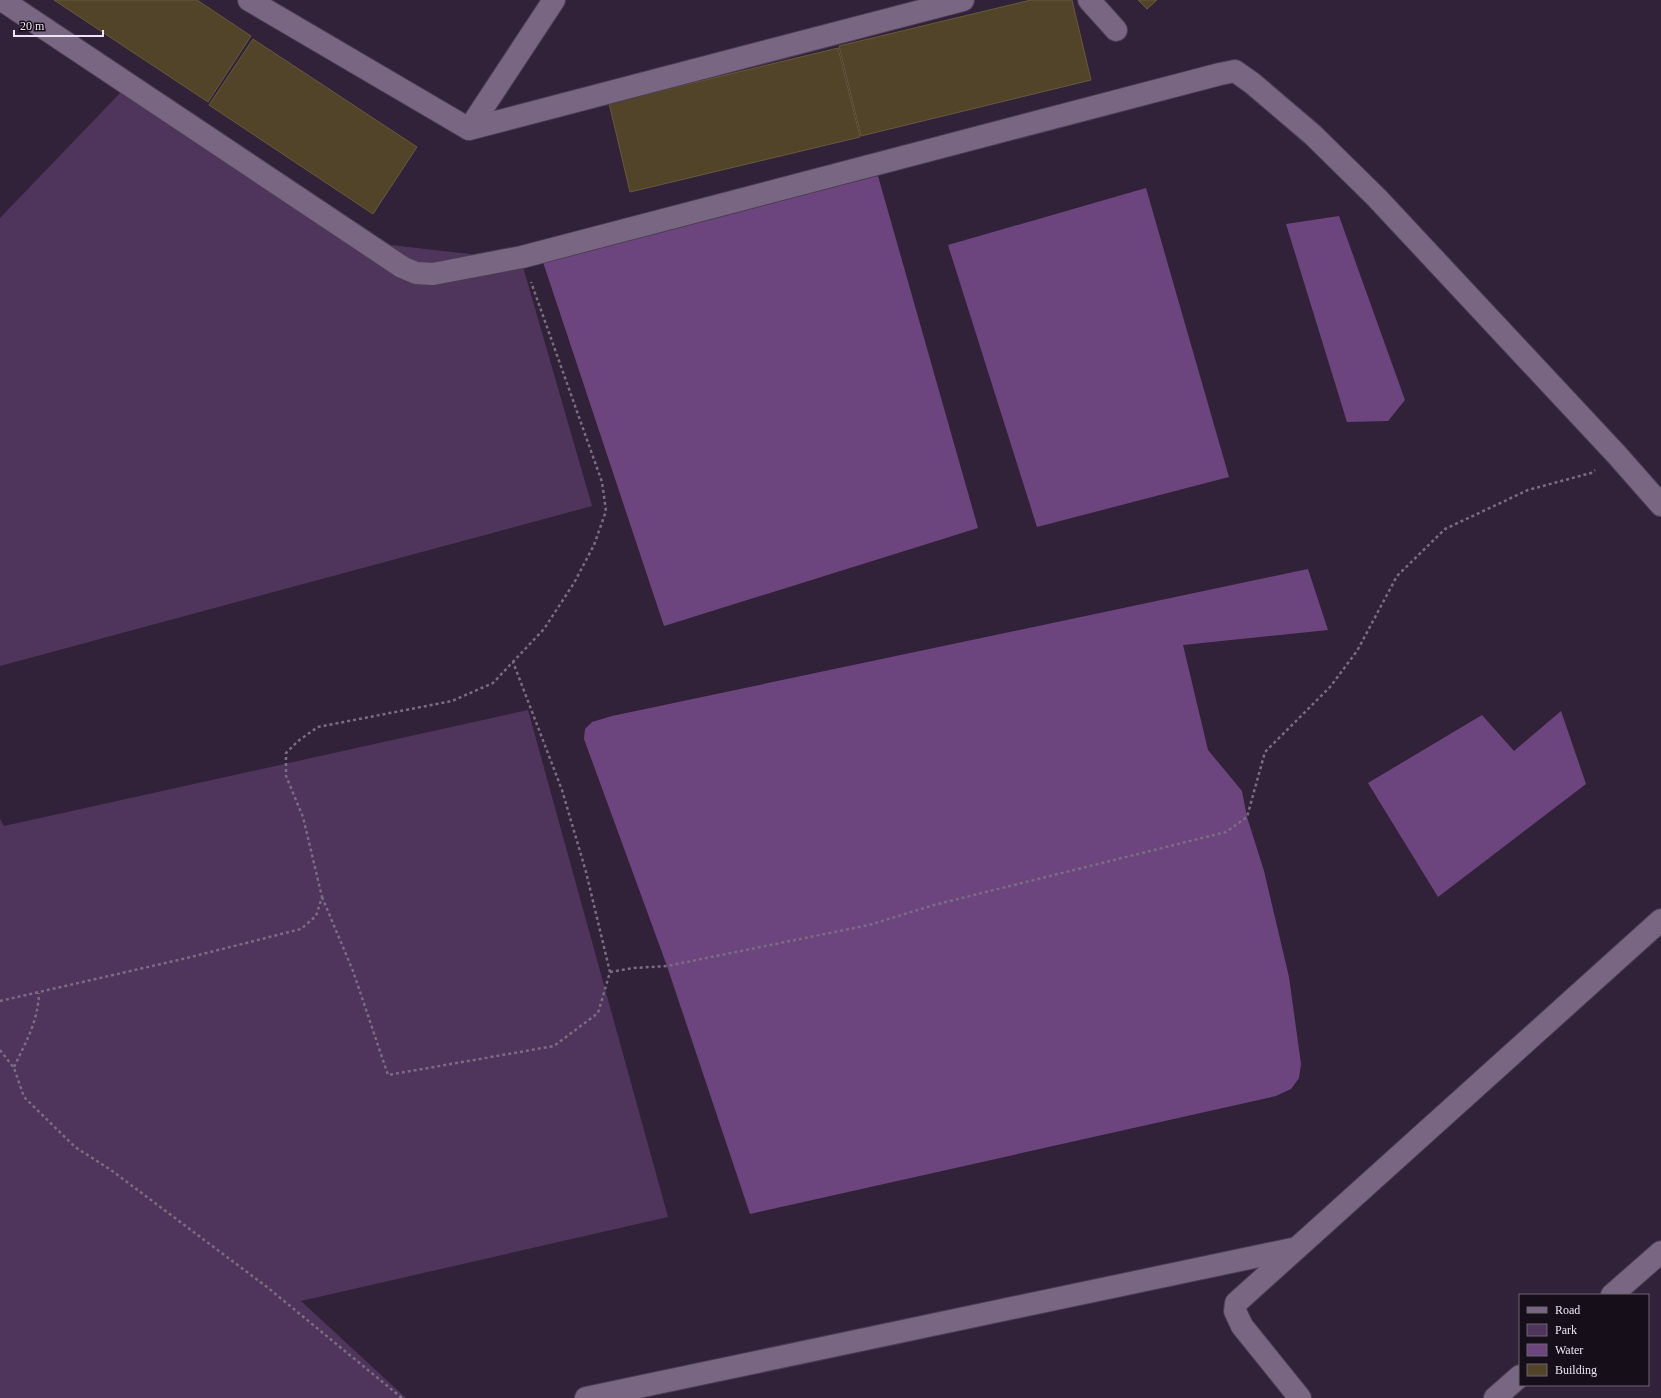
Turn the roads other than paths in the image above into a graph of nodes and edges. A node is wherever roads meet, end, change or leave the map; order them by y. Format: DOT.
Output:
graph roads {
  1 [pos="2,0"];
  2 [pos="554,0"];
  3 [pos="963,0"];
  4 [pos="1089,0"];
  5 [pos="255,2"];
  6 [pos="1116,30"];
  7 [pos="469,129"];
  8 [pos="1661,505"];
  9 [pos="1661,920"];
  10 [pos="1297,1248"];
  11 [pos="1661,1252"];
  12 [pos="1613,1294"];
  13 [pos="1519,1377"];
  14 [pos="586,1398"];
  15 [pos="1300,1398"];
  16 [pos="1495,1398"];
  1 -- 8 [label="street"];
  2 -- 7 [label="street"];
  3 -- 7 [label="street"];
  4 -- 6 [label="street"];
  5 -- 7 [label="street"];
  9 -- 10 [label="street"];
  10 -- 14 [label="street"];
  10 -- 15 [label="street"];
  11 -- 12 [label="street"];
  13 -- 16 [label="street"];
}
